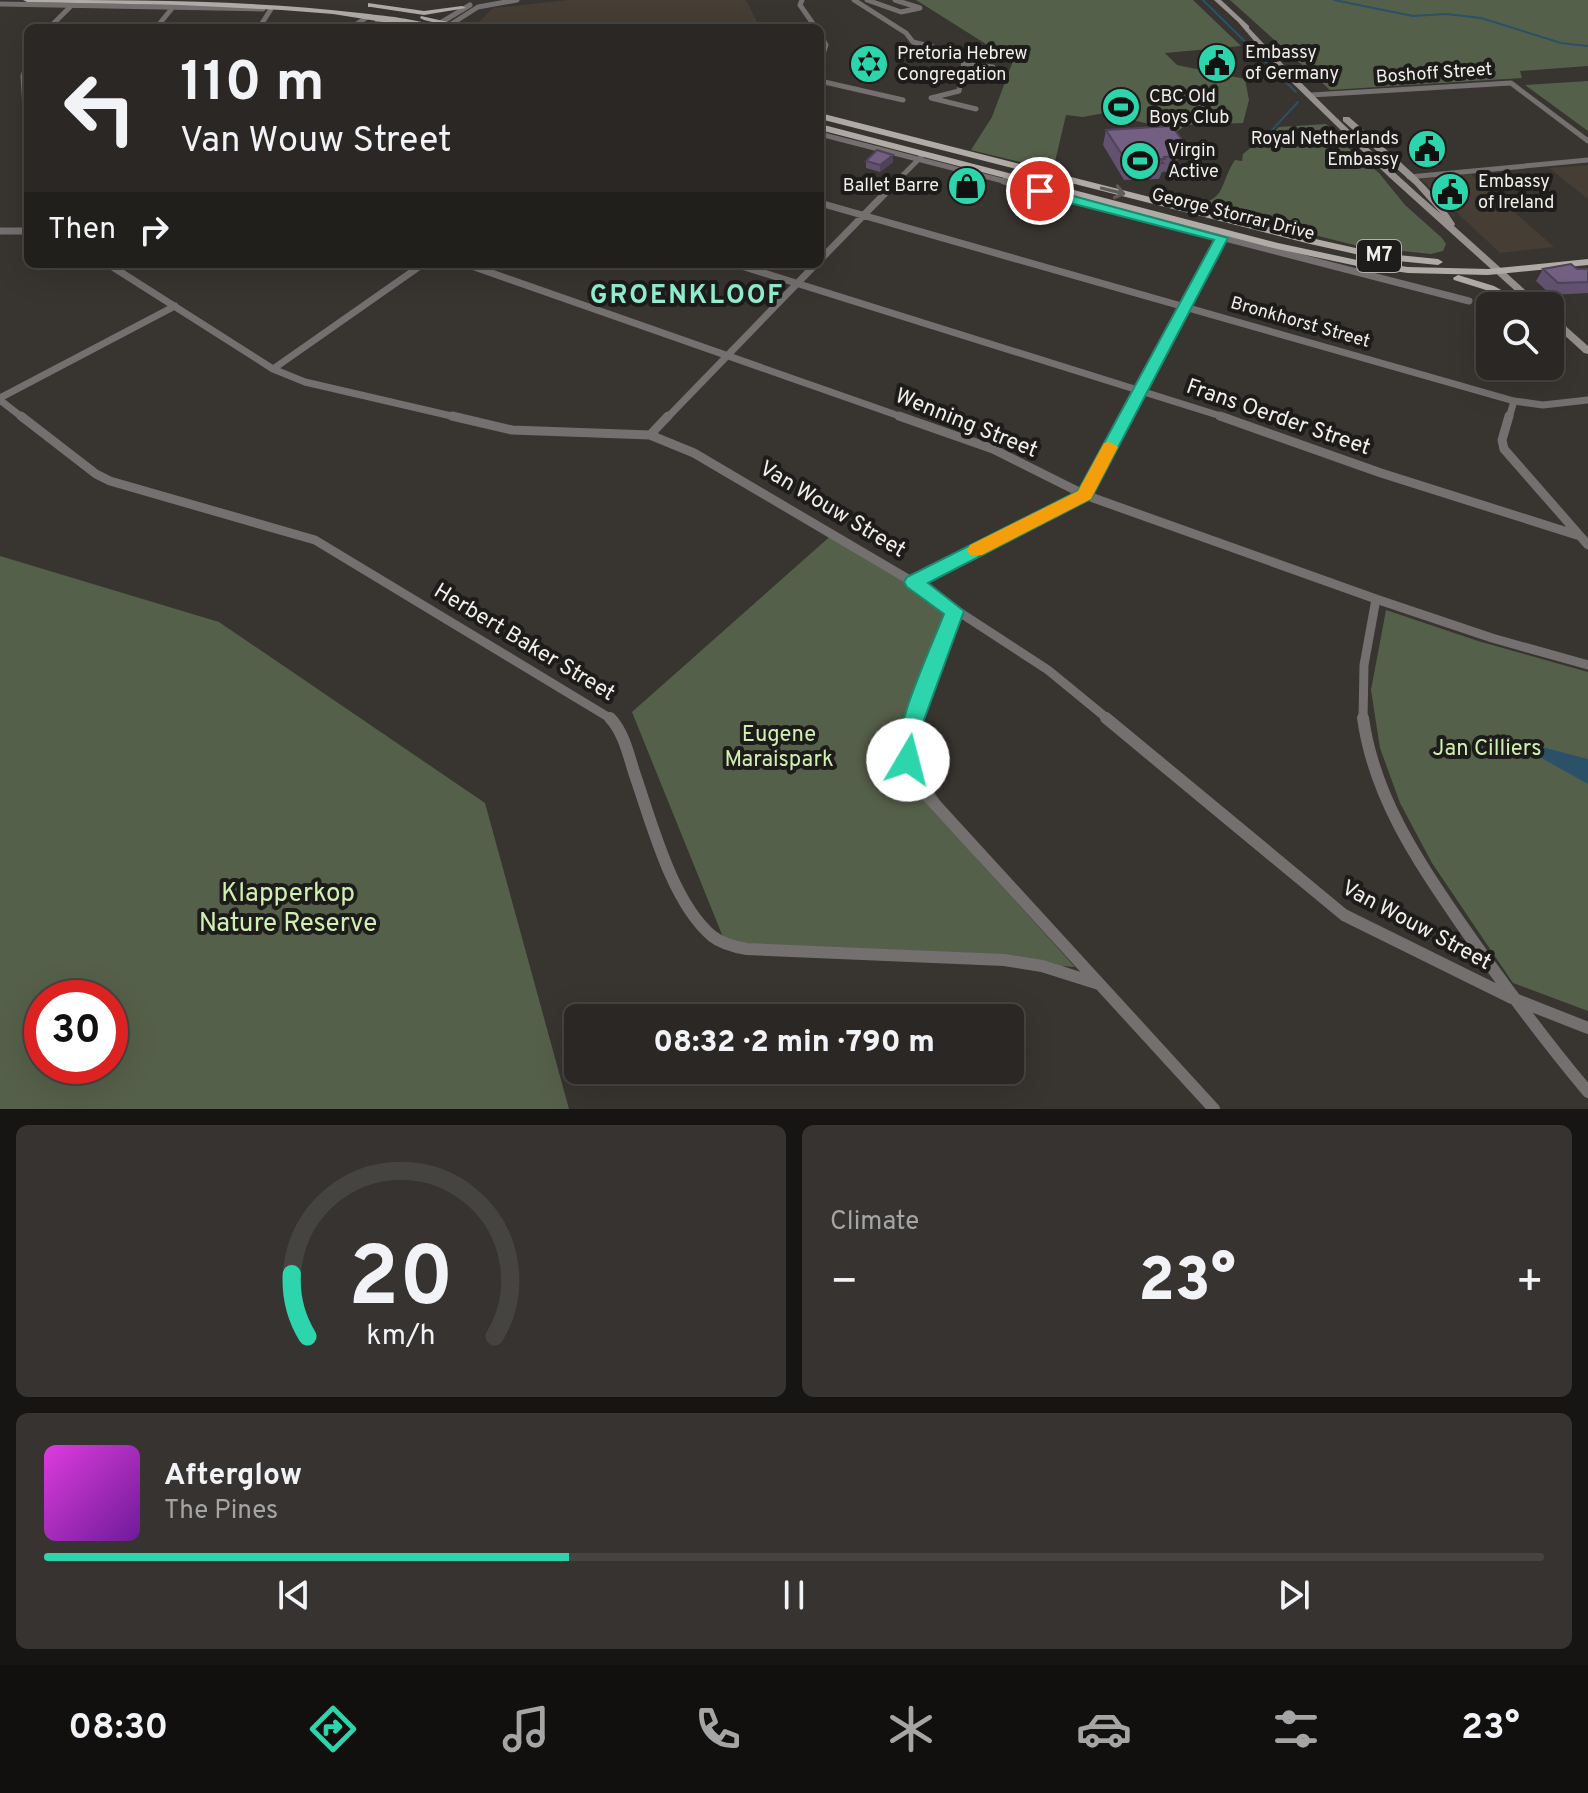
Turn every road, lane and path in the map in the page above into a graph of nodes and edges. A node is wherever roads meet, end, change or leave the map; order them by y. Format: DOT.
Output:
graph roads {
  1 [pos="27,0"];
  2 [pos="509,0"];
  3 [pos="517,0"];
  4 [pos="802,0"];
  5 [pos="854,0"];
  6 [pos="867,0"];
  7 [pos="895,0"];
  8 [pos="1217,0"];
  9 [pos="107,1"];
  10 [pos="484,1"];
  11 [pos="496,1"];
  12 [pos="0,4"];
  13 [pos="72,5"];
  14 [pos="173,7"];
  15 [pos="462,8"];
  16 [pos="271,9"];
  17 [pos="363,18"];
  18 [pos="53,24"];
  19 [pos="159,24"];
  20 [pos="262,24"];
  21 [pos="355,24"];
  22 [pos="392,24"];
  23 [pos="428,24"];
  24 [pos="432,24"];
  25 [pos="442,24"];
  26 [pos="443,24"];
  27 [pos="813,24"];
  28 [pos="956,44"];
  29 [pos="952,52"];
  30 [pos="964,64"];
  31 [pos="993,67"];
  32 [pos="824,82"];
  33 [pos="1316,95"];
  34 [pos="903,100"];
  35 [pos="976,109"];
  36 [pos="824,117"];
  37 [pos="1354,126"];
  38 [pos="860,127"];
  39 [pos="824,128"];
  40 [pos="824,135"];
  41 [pos="1355,139"];
  42 [pos="1588,141"];
  43 [pos="945,149"];
  44 [pos="921,157"];
  45 [pos="1588,160"];
  46 [pos="1401,170"];
  47 [pos="1426,173"];
  48 [pos="1049,175"];
  49 [pos="1409,177"];
  50 [pos="1028,181"];
  51 [pos="1057,189"];
  52 [pos="824,204"];
  53 [pos="863,216"];
  54 [pos="1451,225"];
  55 [pos="0,231"];
  56 [pos="24,231"];
  57 [pos="1221,238"];
  58 [pos="1588,254"];
  59 [pos="824,256"];
  60 [pos="1588,262"];
  61 [pos="1497,267"];
  62 [pos="114,268"];
  63 [pos="417,268"];
  64 [pos="477,268"];
  65 [pos="747,268"];
  66 [pos="812,268"];
  67 [pos="1408,270"];
  68 [pos="797,284"];
  69 [pos="1494,292"];
  70 [pos="1523,292"];
  71 [pos="1469,301"];
  72 [pos="175,306"];
  73 [pos="1185,307"];
  74 [pos="1564,330"];
  75 [pos="1588,351"];
  76 [pos="726,356"];
  77 [pos="273,369"];
  78 [pos="1140,390"];
  79 [pos="0,399"];
  80 [pos="1588,400"];
  81 [pos="1514,401"];
  82 [pos="650,435"];
  83 [pos="1085,495"];
  84 [pos="1580,536"];
  85 [pos="1588,545"];
  86 [pos="913,582"];
  87 [pos="1376,599"];
  88 [pos="955,611"];
  89 [pos="1588,665"];
  90 [pos="1099,984"];
  91 [pos="1512,998"];
  92 [pos="1588,1028"];
  93 [pos="1588,1092"];
  94 [pos="1214,1109"];
  1 -- 9 [label="main road"];
  2 -- 3 [label="street"];
  2 -- 11 [label="street"];
  4 -- 27 [label="street"];
  5 -- 29 [label="street"];
  6 -- 7 [label="street"];
  8 -- 33 [label="main road"];
  9 -- 23 [label="main road"];
  10 -- 11 [label="street"];
  10 -- 15 [label="street"];
  11 -- 26 [label="street"];
  12 -- 13 [label="street"];
  13 -- 14 [label="street"];
  13 -- 18 [label="street"];
  14 -- 16 [label="street"];
  14 -- 19 [label="street"];
  15 -- 24 [label="main road"];
  15 -- 25 [label="street"];
  16 -- 17 [label="street"];
  16 -- 20 [label="street"];
  17 -- 21 [label="street"];
  17 -- 22 [label="street"];
  28 -- 29 [label="street"];
  29 -- 30 [label="street"];
  30 -- 31 [label="street"];
  30 -- 35 [label="street"];
  32 -- 34 [label="street"];
  33 -- 37 [label="main road"];
  33 -- 41 [label="main road"];
  33 -- 42 [label="street, Boshoff Street"];
  36 -- 38 [label="main road, George Storrar Drive / M7"];
  37 -- 41 [label="main road"];
  37 -- 46 [label="main road"];
  38 -- 43 [label="main road, George Storrar Drive / M7"];
  38 -- 44 [label="main road"];
  39 -- 44 [label="main road, George Storrar Drive / M7"];
  40 -- 44 [label="street, George Storrar Drive"];
  41 -- 54 [label="main road"];
  43 -- 44 [label="main road"];
  43 -- 48 [label="main road, George Storrar Drive / M7"];
  44 -- 50 [label="main road, George Storrar Drive / M7"];
  44 -- 53 [label="street"];
  44 -- 57 [label="street, George Storrar Drive"];
  45 -- 47 [label="street"];
  46 -- 47 [label="street"];
  46 -- 49 [label="main road"];
  47 -- 49 [label="street"];
  48 -- 50 [label="main road"];
  48 -- 51 [label="main road"];
  48 -- 61 [label="main road, George Storrar Drive / M7, one-way"];
  49 -- 54 [label="main road"];
  50 -- 51 [label="main road, George Storrar Drive / M7"];
  51 -- 67 [label="main road, George Storrar Drive / M7"];
  52 -- 53 [label="street, Bronkhorst Street"];
  53 -- 59 [label="street"];
  53 -- 73 [label="street, Bronkhorst Street"];
  54 -- 61 [label="main road"];
  55 -- 56 [label="street"];
  57 -- 71 [label="street, George Storrar Drive"];
  57 -- 73 [label="street"];
  58 -- 61 [label="main road, M7"];
  60 -- 61 [label="main road, M7"];
  61 -- 67 [label="main road, George Storrar Drive / M7"];
  61 -- 70 [label="main road"];
  62 -- 72 [label="street, Van Wouw Street"];
  63 -- 77 [label="street"];
  64 -- 76 [label="street, Wenning Street"];
  65 -- 68 [label="street, Frans Oerder Street"];
  66 -- 68 [label="street"];
  67 -- 69 [label="main road"];
  68 -- 76 [label="street"];
  68 -- 78 [label="street, Frans Oerder Street"];
  72 -- 77 [label="street, Van Wouw Street"];
  72 -- 79 [label="street"];
  73 -- 78 [label="street"];
  73 -- 81 [label="street, Bronkhorst Street"];
  74 -- 75 [label="main road"];
  76 -- 82 [label="street"];
  76 -- 83 [label="street, Wenning Street"];
  77 -- 82 [label="street, Van Wouw Street"];
  78 -- 83 [label="street"];
  78 -- 84 [label="street, Frans Oerder Street"];
  79 -- 90 [label="street, Herbert Baker Street"];
  80 -- 81 [label="street, Bronkhorst Street"];
  81 -- 84 [label="street"];
  82 -- 86 [label="street, Van Wouw Street"];
  83 -- 86 [label="street"];
  83 -- 87 [label="street, Wenning Street"];
  84 -- 85 [label="street"];
  86 -- 88 [label="street, Van Wouw Street"];
  87 -- 89 [label="street, Wenning Street"];
  87 -- 91 [label="street"];
  88 -- 90 [label="street"];
  88 -- 91 [label="street, Van Wouw Street"];
  90 -- 94 [label="street, Herbert Baker Street"];
  91 -- 92 [label="street, Van Wouw Street"];
  91 -- 93 [label="street"];
}
